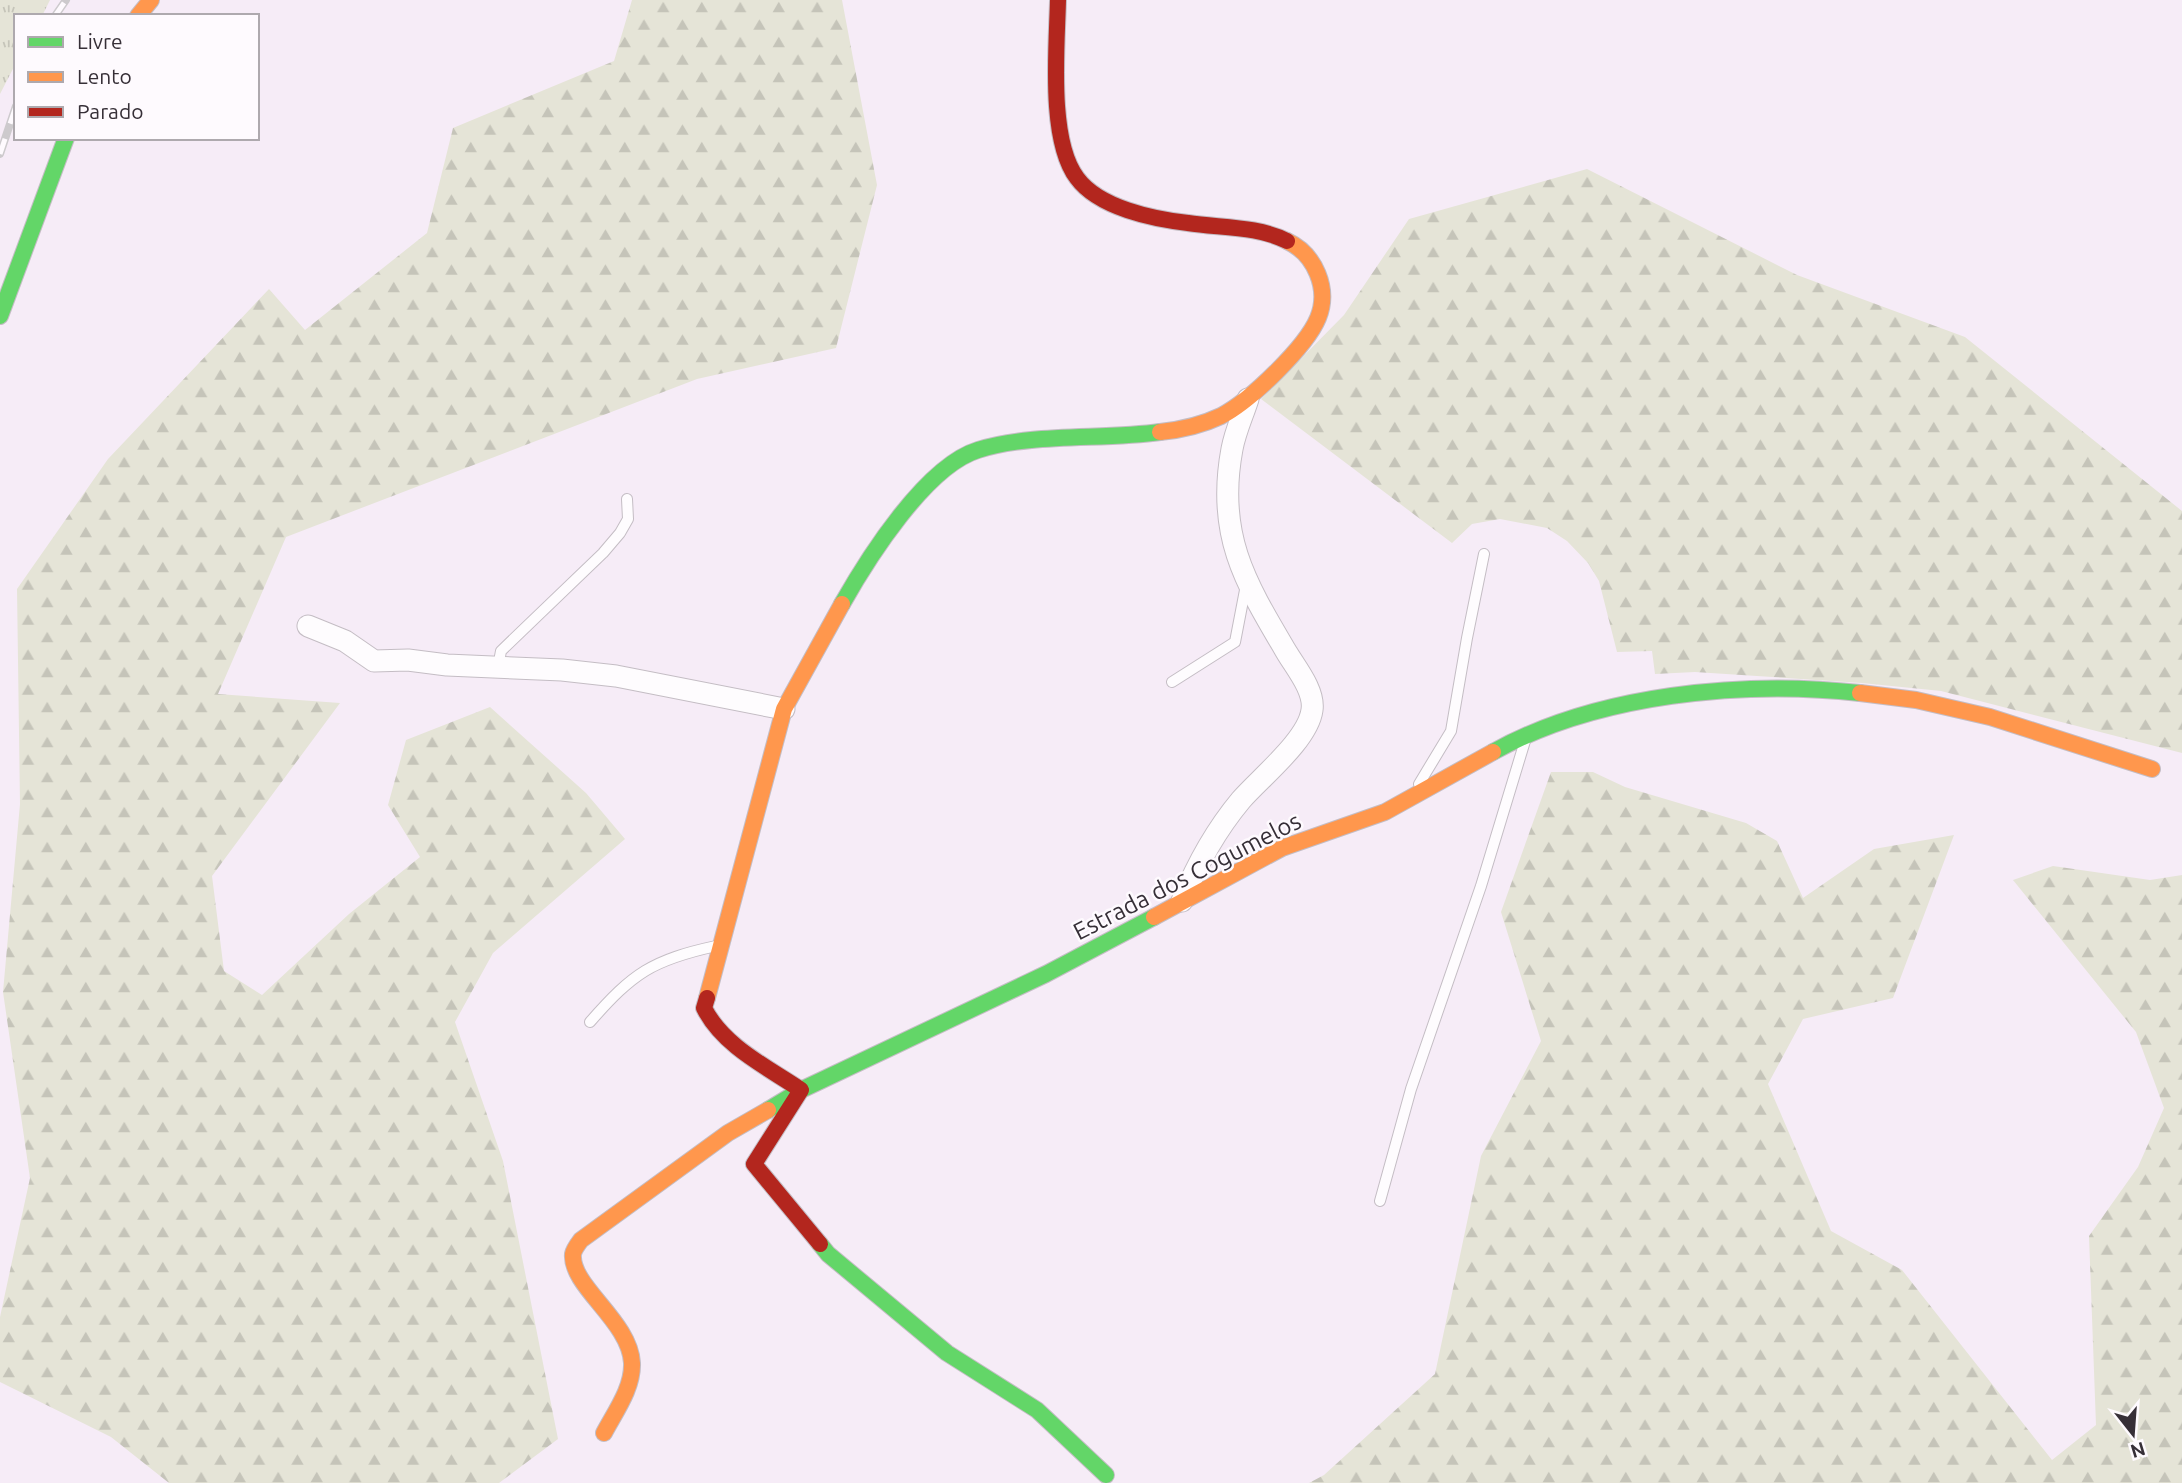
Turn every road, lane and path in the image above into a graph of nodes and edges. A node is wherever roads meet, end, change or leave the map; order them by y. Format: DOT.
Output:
graph roads {
  1 [pos="151,0"];
  2 [pos="1058,0"];
  3 [pos="140,14"];
  4 [pos="65,140"];
  5 [pos="0,316"];
  6 [pos="1248,399"];
  7 [pos="627,499"];
  8 [pos="1484,554"];
  9 [pos="1247,582"];
  10 [pos="308,626"];
  11 [pos="498,667"];
  12 [pos="1172,682"];
  13 [pos="784,709"];
  14 [pos="1527,735"];
  15 [pos="2152,769"];
  16 [pos="1410,799"];
  17 [pos="1182,901"];
  18 [pos="719,946"];
  19 [pos="590,1022"];
  20 [pos="802,1090"];
  21 [pos="1380,1201"];
  22 [pos="604,1433"];
  23 [pos="1106,1475"];
  1 -- 3 [label="street"];
  2 -- 6 [label="street"];
  4 -- 5 [label="street"];
  6 -- 9 [label="street"];
  6 -- 13 [label="street"];
  7 -- 11 [label="lane"];
  8 -- 16 [label="lane"];
  9 -- 12 [label="lane"];
  9 -- 17 [label="street"];
  10 -- 11 [label="street"];
  11 -- 13 [label="street"];
  13 -- 18 [label="street"];
  14 -- 15 [label="street, Estrada dos Cogumelos"];
  14 -- 16 [label="street, Estrada dos Cogumelos"];
  14 -- 21 [label="lane"];
  16 -- 17 [label="street, Estrada dos Cogumelos"];
  17 -- 20 [label="street, Estrada dos Cogumelos"];
  18 -- 19 [label="lane"];
  18 -- 20 [label="street"];
  20 -- 22 [label="street, Estrada dos Cogumelos"];
  20 -- 23 [label="street"];
}
